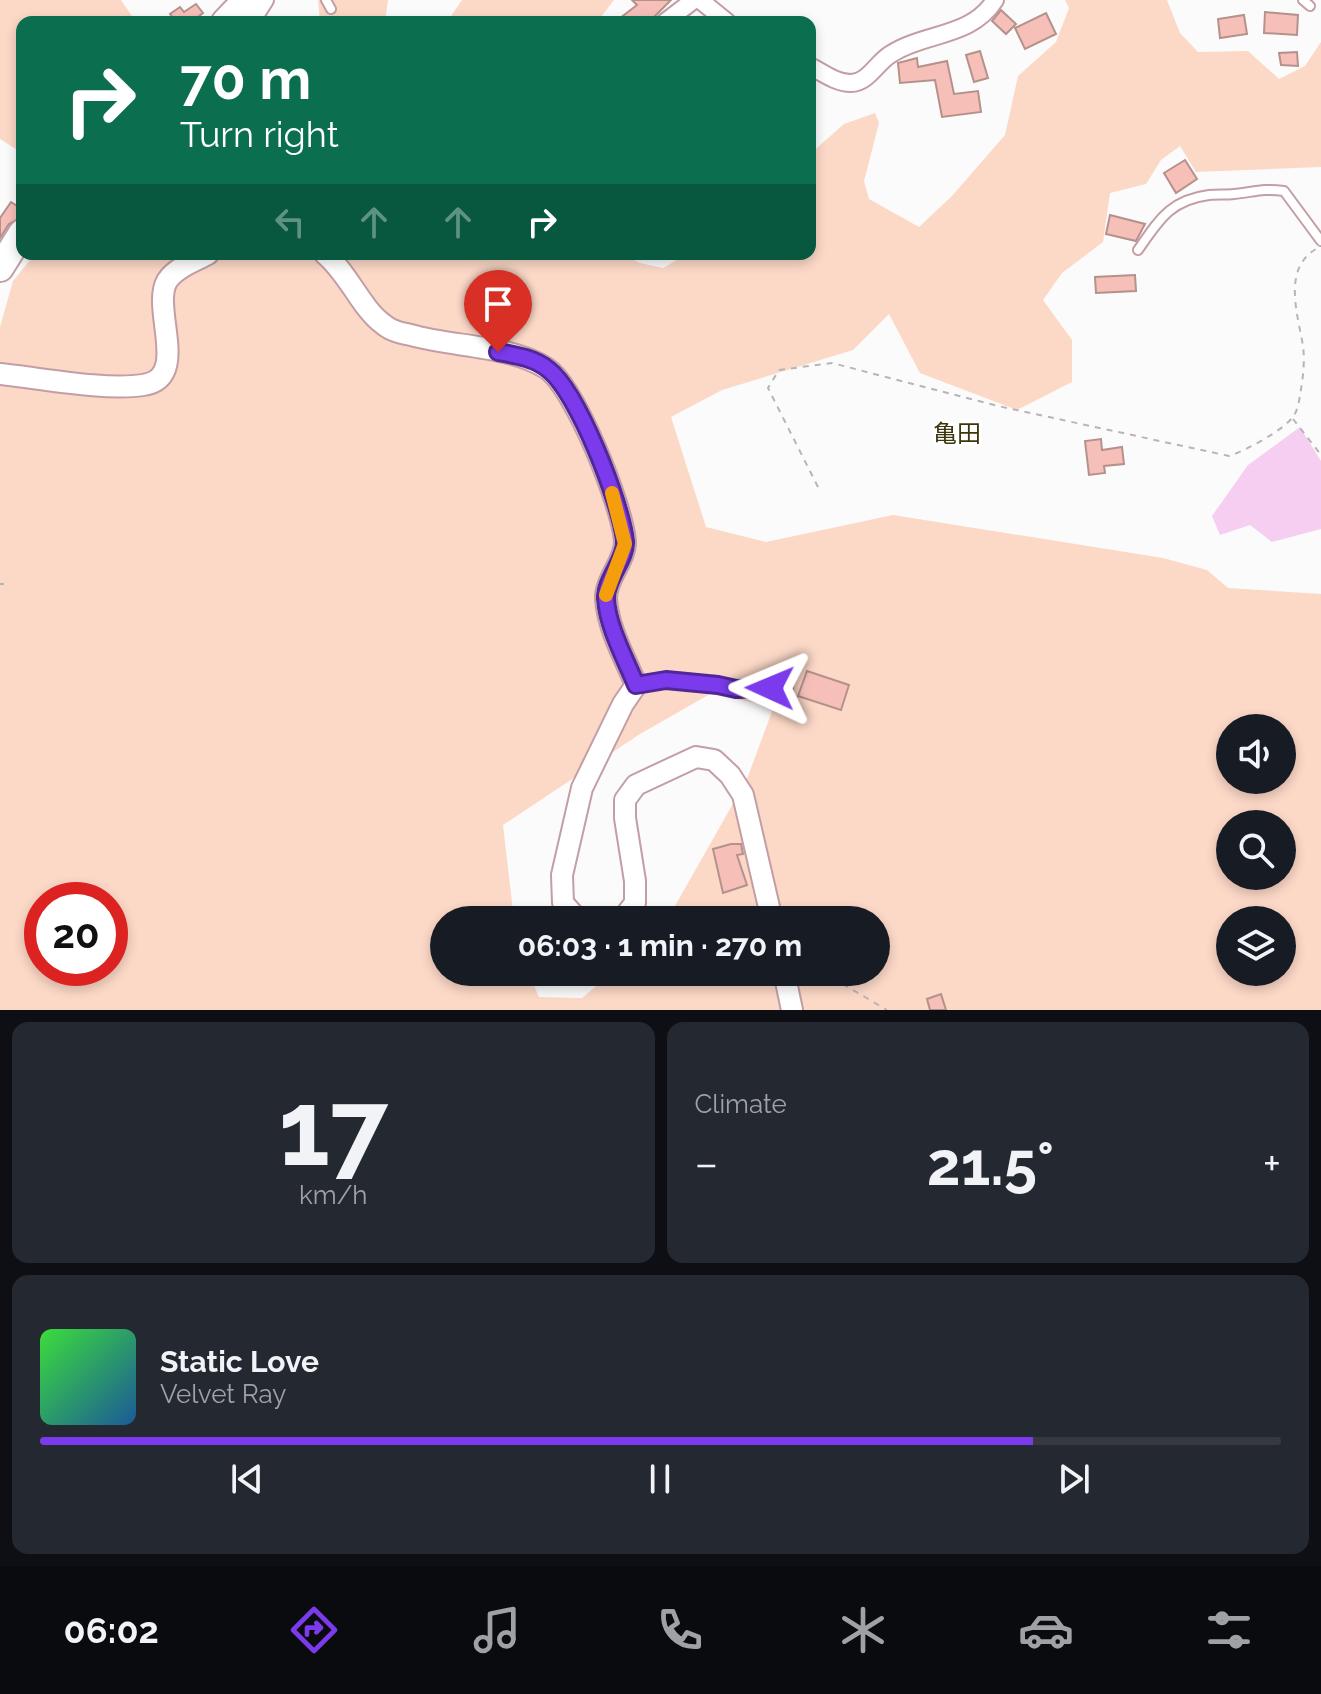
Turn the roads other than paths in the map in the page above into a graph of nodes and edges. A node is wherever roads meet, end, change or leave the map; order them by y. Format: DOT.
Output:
graph roads {
  1 [pos="246,0"];
  2 [pos="326,0"];
  3 [pos="697,0"];
  4 [pos="995,0"];
  5 [pos="331,9"];
  6 [pos="231,16"];
  7 [pos="674,16"];
  8 [pos="719,16"];
  9 [pos="816,69"];
  10 [pos="16,243"];
  11 [pos="1321,244"];
  12 [pos="1138,250"];
  13 [pos="198,260"];
  14 [pos="331,260"];
  15 [pos="0,268"];
  16 [pos="0,374"];
  17 [pos="636,685"];
  18 [pos="788,689"];
  19 [pos="566,906"];
  20 [pos="633,906"];
  21 [pos="769,906"];
  22 [pos="787,986"];
  23 [pos="792,1010"];
  1 -- 6 [label="highway"];
  2 -- 5 [label="lane"];
  3 -- 7 [label="street"];
  3 -- 8 [label="street"];
  4 -- 9 [label="street"];
  10 -- 15 [label="highway"];
  11 -- 12 [label="lane"];
  13 -- 16 [label="street"];
  14 -- 17 [label="street"];
  17 -- 18 [label="lane"];
  17 -- 19 [label="street"];
  20 -- 21 [label="street"];
  22 -- 23 [label="street"];
}
